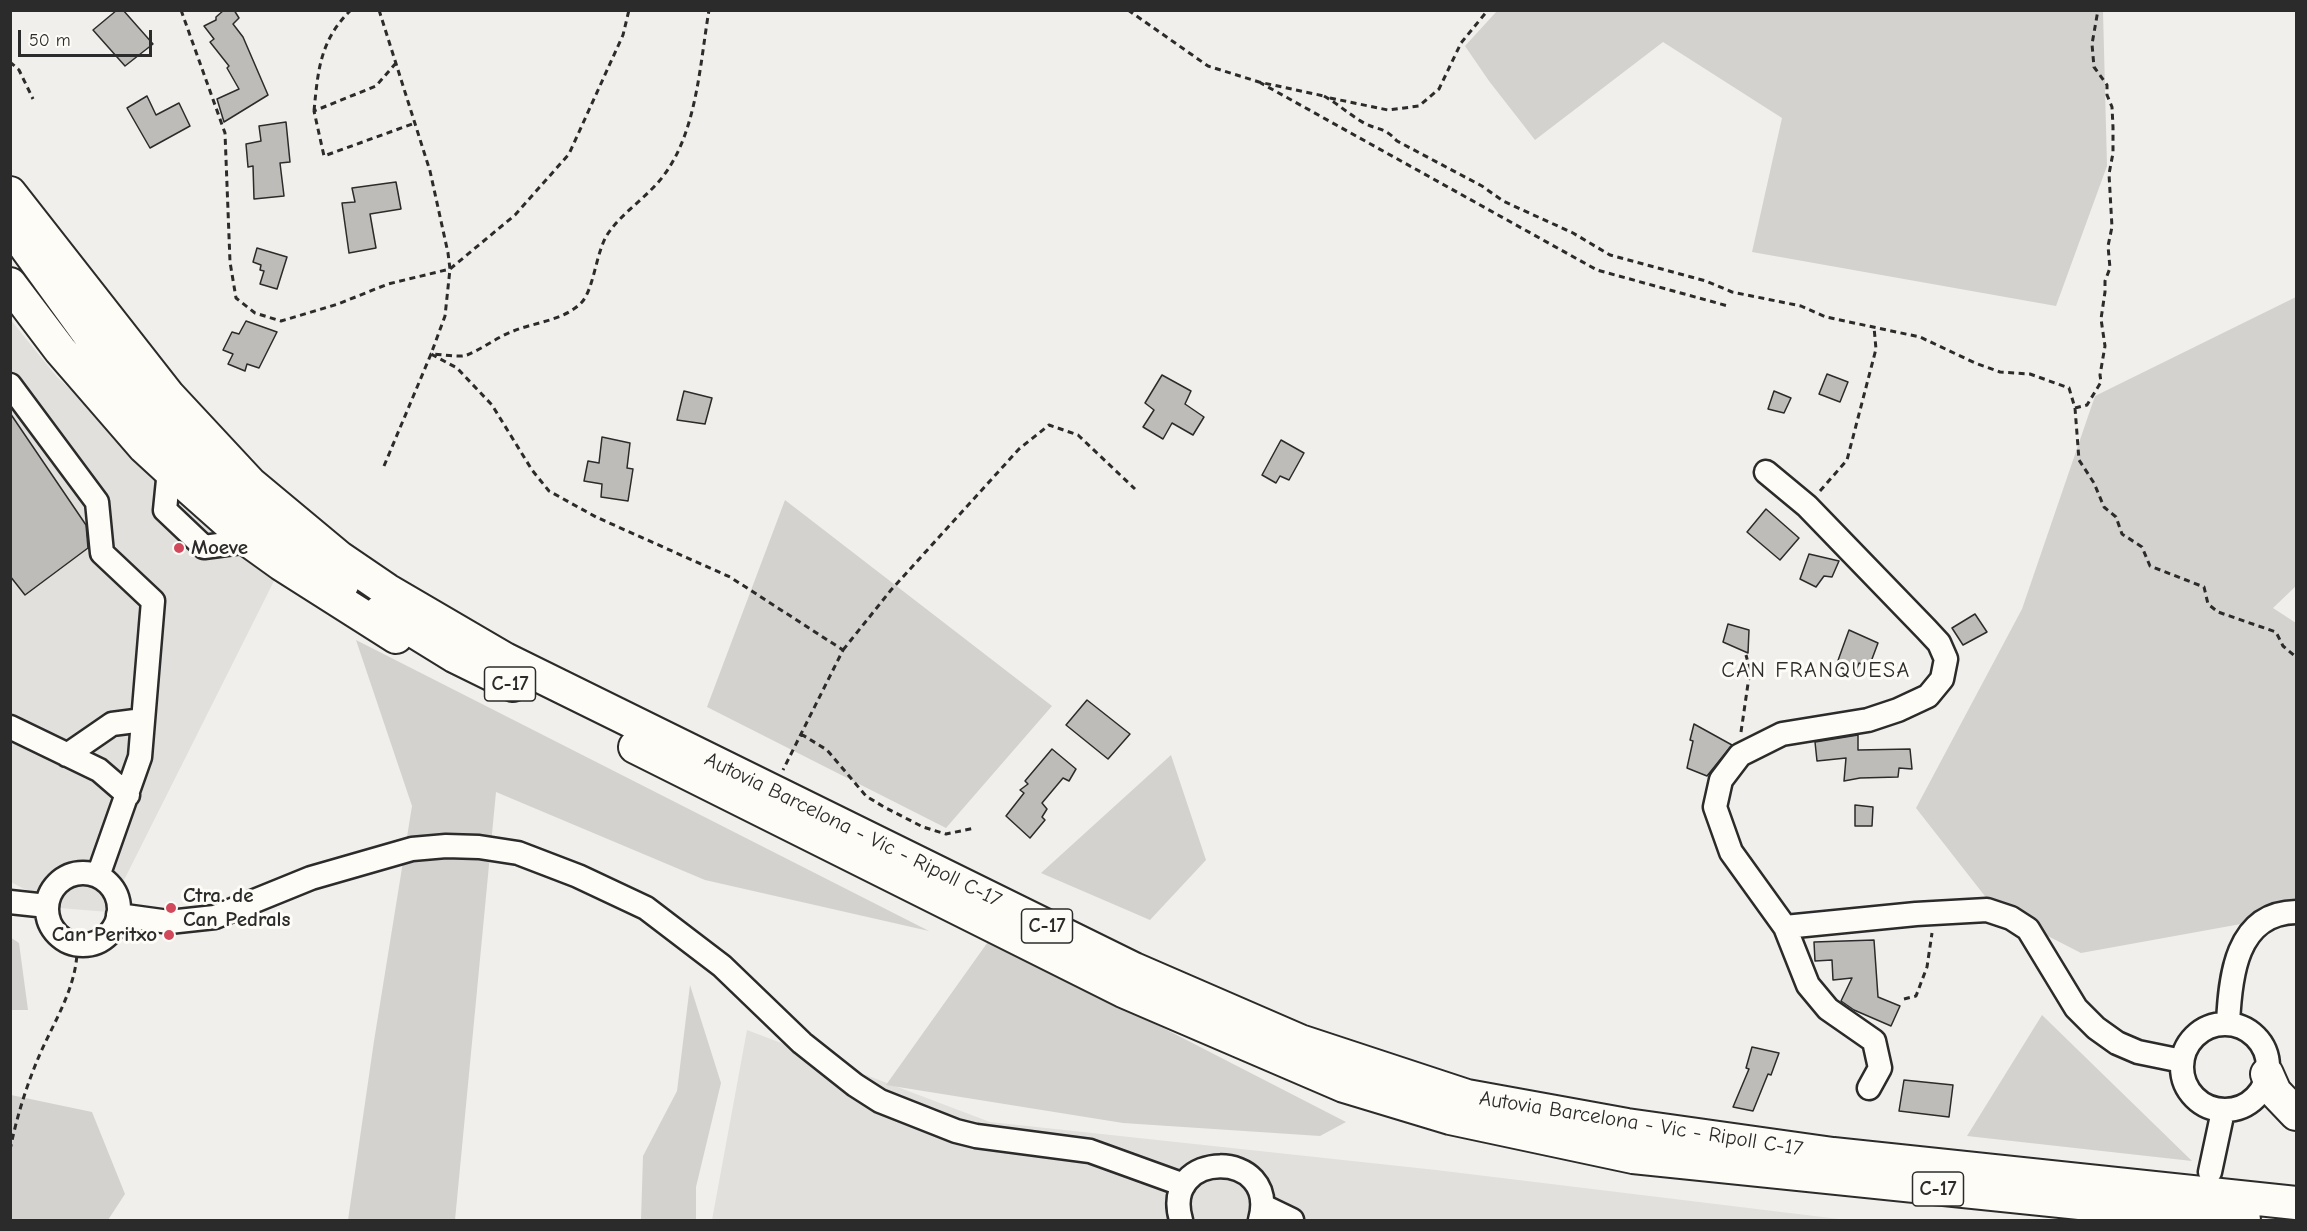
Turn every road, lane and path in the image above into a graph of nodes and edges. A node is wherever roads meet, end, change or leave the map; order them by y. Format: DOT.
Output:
graph roads {
  1 [pos="181,10"];
  2 [pos="351,10"];
  3 [pos="379,10"];
  4 [pos="629,10"];
  5 [pos="709,10"];
  6 [pos="1128,10"];
  7 [pos="1488,10"];
  8 [pos="2098,10"];
  9 [pos="10,63"];
  10 [pos="396,63"];
  11 [pos="1259,82"];
  12 [pos="1324,96"];
  13 [pos="33,99"];
  14 [pos="314,111"];
  15 [pos="415,123"];
  16 [pos="10,193"];
  17 [pos="10,227"];
  18 [pos="450,269"];
  19 [pos="10,284"];
  20 [pos="1728,306"];
  21 [pos="1874,327"];
  22 [pos="431,354"];
  23 [pos="10,385"];
  24 [pos="2075,408"];
  25 [pos="384,466"];
  26 [pos="1766,472"];
  27 [pos="1135,489"];
  28 [pos="1807,506"];
  29 [pos="843,650"];
  30 [pos="1746,655"];
  31 [pos="454,656"];
  32 [pos="2296,657"];
  33 [pos="143,720"];
  34 [pos="10,727"];
  35 [pos="801,734"];
  36 [pos="67,755"];
  37 [pos="1740,755"];
  38 [pos="773,790"];
  39 [pos="128,795"];
  40 [pos="975,828"];
  41 [pos="98,876"];
  42 [pos="10,902"];
  43 [pos="47,906"];
  44 [pos="2296,912"];
  45 [pos="1929,913"];
  46 [pos="118,915"];
  47 [pos="1785,927"];
  48 [pos="77,944"];
  49 [pos="1904,999"];
  50 [pos="2228,1024"];
  51 [pos="2182,1061"];
  52 [pos="2267,1074"];
  53 [pos="1869,1088"];
  54 [pos="2223,1111"];
  55 [pos="2296,1114"];
  56 [pos="10,1150"];
  57 [pos="2210,1172"];
  58 [pos="1184,1185"];
  59 [pos="2296,1203"];
  60 [pos="1262,1213"];
  61 [pos="1181,1221"];
  62 [pos="1292,1221"];
  63 [pos="2244,1221"];
  1 -- 18 [label="path"];
  2 -- 14 [label="path"];
  3 -- 10 [label="path"];
  4 -- 18 [label="path"];
  5 -- 22 [label="path"];
  6 -- 11 [label="path"];
  7 -- 12 [label="path"];
  8 -- 24 [label="path"];
  9 -- 13 [label="path"];
  10 -- 14 [label="path"];
  10 -- 15 [label="path"];
  11 -- 12 [label="path"];
  11 -- 20 [label="path"];
  12 -- 21 [label="path"];
  14 -- 15 [label="path"];
  15 -- 18 [label="path"];
  16 -- 38 [label="highway, Autovia Barcelona - Vic - Ripoll C-17 / C-17"];
  17 -- 31 [label="highway, Autovia Barcelona - Vic - Ripoll C-17 / C-17"];
  18 -- 22 [label="path"];
  19 -- 31 [label="highway"];
  21 -- 24 [label="path"];
  21 -- 28 [label="path"];
  22 -- 25 [label="path"];
  22 -- 29 [label="path"];
  23 -- 33 [label="street"];
  24 -- 32 [label="path"];
  26 -- 28 [label="street"];
  27 -- 29 [label="path"];
  28 -- 37 [label="street"];
  29 -- 35 [label="path"];
  30 -- 37 [label="path"];
  31 -- 63 [label="highway, Autovia Barcelona - Vic - Ripoll C-17 / C-17"];
  33 -- 36 [label="street"];
  33 -- 39 [label="street"];
  34 -- 36 [label="street"];
  35 -- 38 [label="path"];
  35 -- 40 [label="path"];
  36 -- 39 [label="street"];
  37 -- 47 [label="street"];
  38 -- 59 [label="highway, Autovia Barcelona - Vic - Ripoll C-17 / C-17"];
  39 -- 41 [label="street"];
  41 -- 43 [label="street"];
  41 -- 46 [label="street"];
  42 -- 43 [label="street"];
  43 -- 48 [label="street"];
  44 -- 50 [label="street"];
  45 -- 47 [label="street"];
  45 -- 49 [label="path"];
  45 -- 51 [label="street"];
  46 -- 48 [label="street"];
  46 -- 58 [label="street"];
  47 -- 53 [label="street"];
  48 -- 56 [label="path"];
  50 -- 51 [label="street"];
  50 -- 52 [label="street"];
  51 -- 54 [label="street"];
  52 -- 54 [label="street"];
  52 -- 55 [label="highway"];
  54 -- 57 [label="street"];
  58 -- 60 [label="street"];
  58 -- 61 [label="street"];
  60 -- 62 [label="street"];
}
